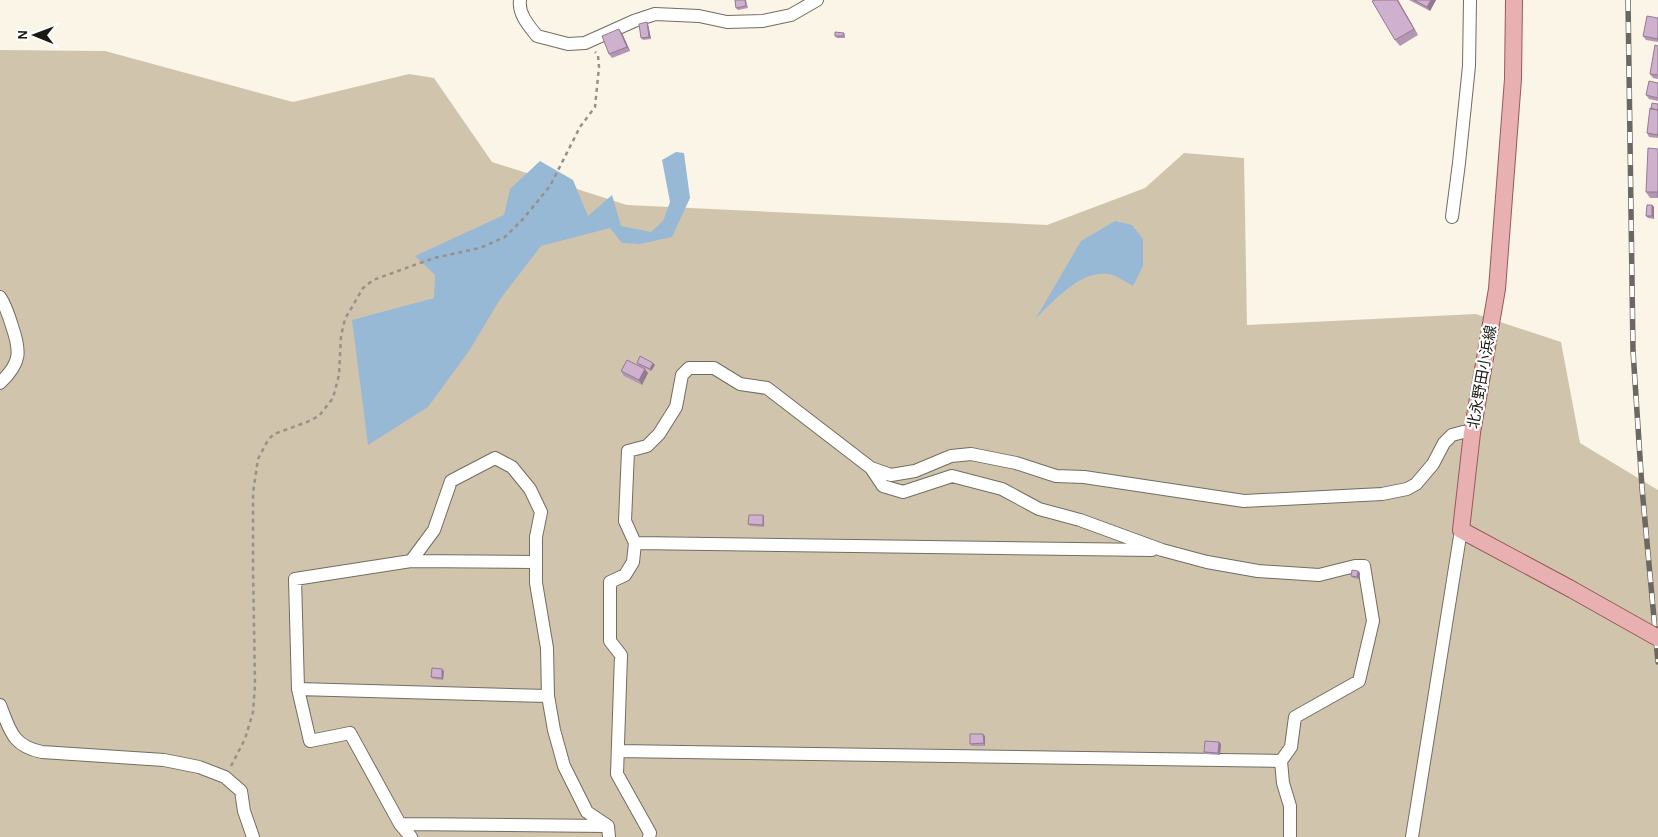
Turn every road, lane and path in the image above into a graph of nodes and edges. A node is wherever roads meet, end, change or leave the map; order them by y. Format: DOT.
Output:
graph roads {
  1 [pos="520,0"];
  2 [pos="817,0"];
  3 [pos="1470,0"];
  4 [pos="1514,0"];
  5 [pos="585,43"];
  6 [pos="1452,217"];
  7 [pos="0,297"];
  8 [pos="0,383"];
  9 [pos="1472,434"];
  10 [pos="871,468"];
  11 [pos="1461,530"];
  12 [pos="635,543"];
  13 [pos="1162,550"];
  14 [pos="411,561"];
  15 [pos="535,562"];
  16 [pos="1658,638"];
  17 [pos="298,689"];
  18 [pos="548,696"];
  19 [pos="0,705"];
  20 [pos="618,751"];
  21 [pos="1282,761"];
  22 [pos="225,777"];
  23 [pos="400,824"];
  24 [pos="609,831"];
  25 [pos="253,837"];
  26 [pos="411,837"];
  27 [pos="649,837"];
  28 [pos="1290,837"];
  29 [pos="1412,837"];
  1 -- 5 [label="street"];
  2 -- 5 [label="street"];
  3 -- 6 [label="street"];
  4 -- 9 [label="main road, 北永野田小浜線"];
  5 -- 22 [label="path"];
  7 -- 8 [label="street"];
  9 -- 10 [label="street"];
  9 -- 11 [label="main road, 北永野田小浜線"];
  10 -- 12 [label="street"];
  10 -- 13 [label="street"];
  11 -- 16 [label="main road, bridge"];
  11 -- 29 [label="street"];
  12 -- 13 [label="street"];
  12 -- 20 [label="street"];
  13 -- 21 [label="street"];
  14 -- 15 [label="street"];
  14 -- 15 [label="street"];
  14 -- 17 [label="street"];
  15 -- 18 [label="street"];
  17 -- 18 [label="street"];
  17 -- 23 [label="street"];
  18 -- 24 [label="street"];
  19 -- 22 [label="street"];
  20 -- 21 [label="street"];
  20 -- 27 [label="street"];
  21 -- 28 [label="street"];
  22 -- 25 [label="street"];
  23 -- 24 [label="street"];
  23 -- 26 [label="street"];
}
